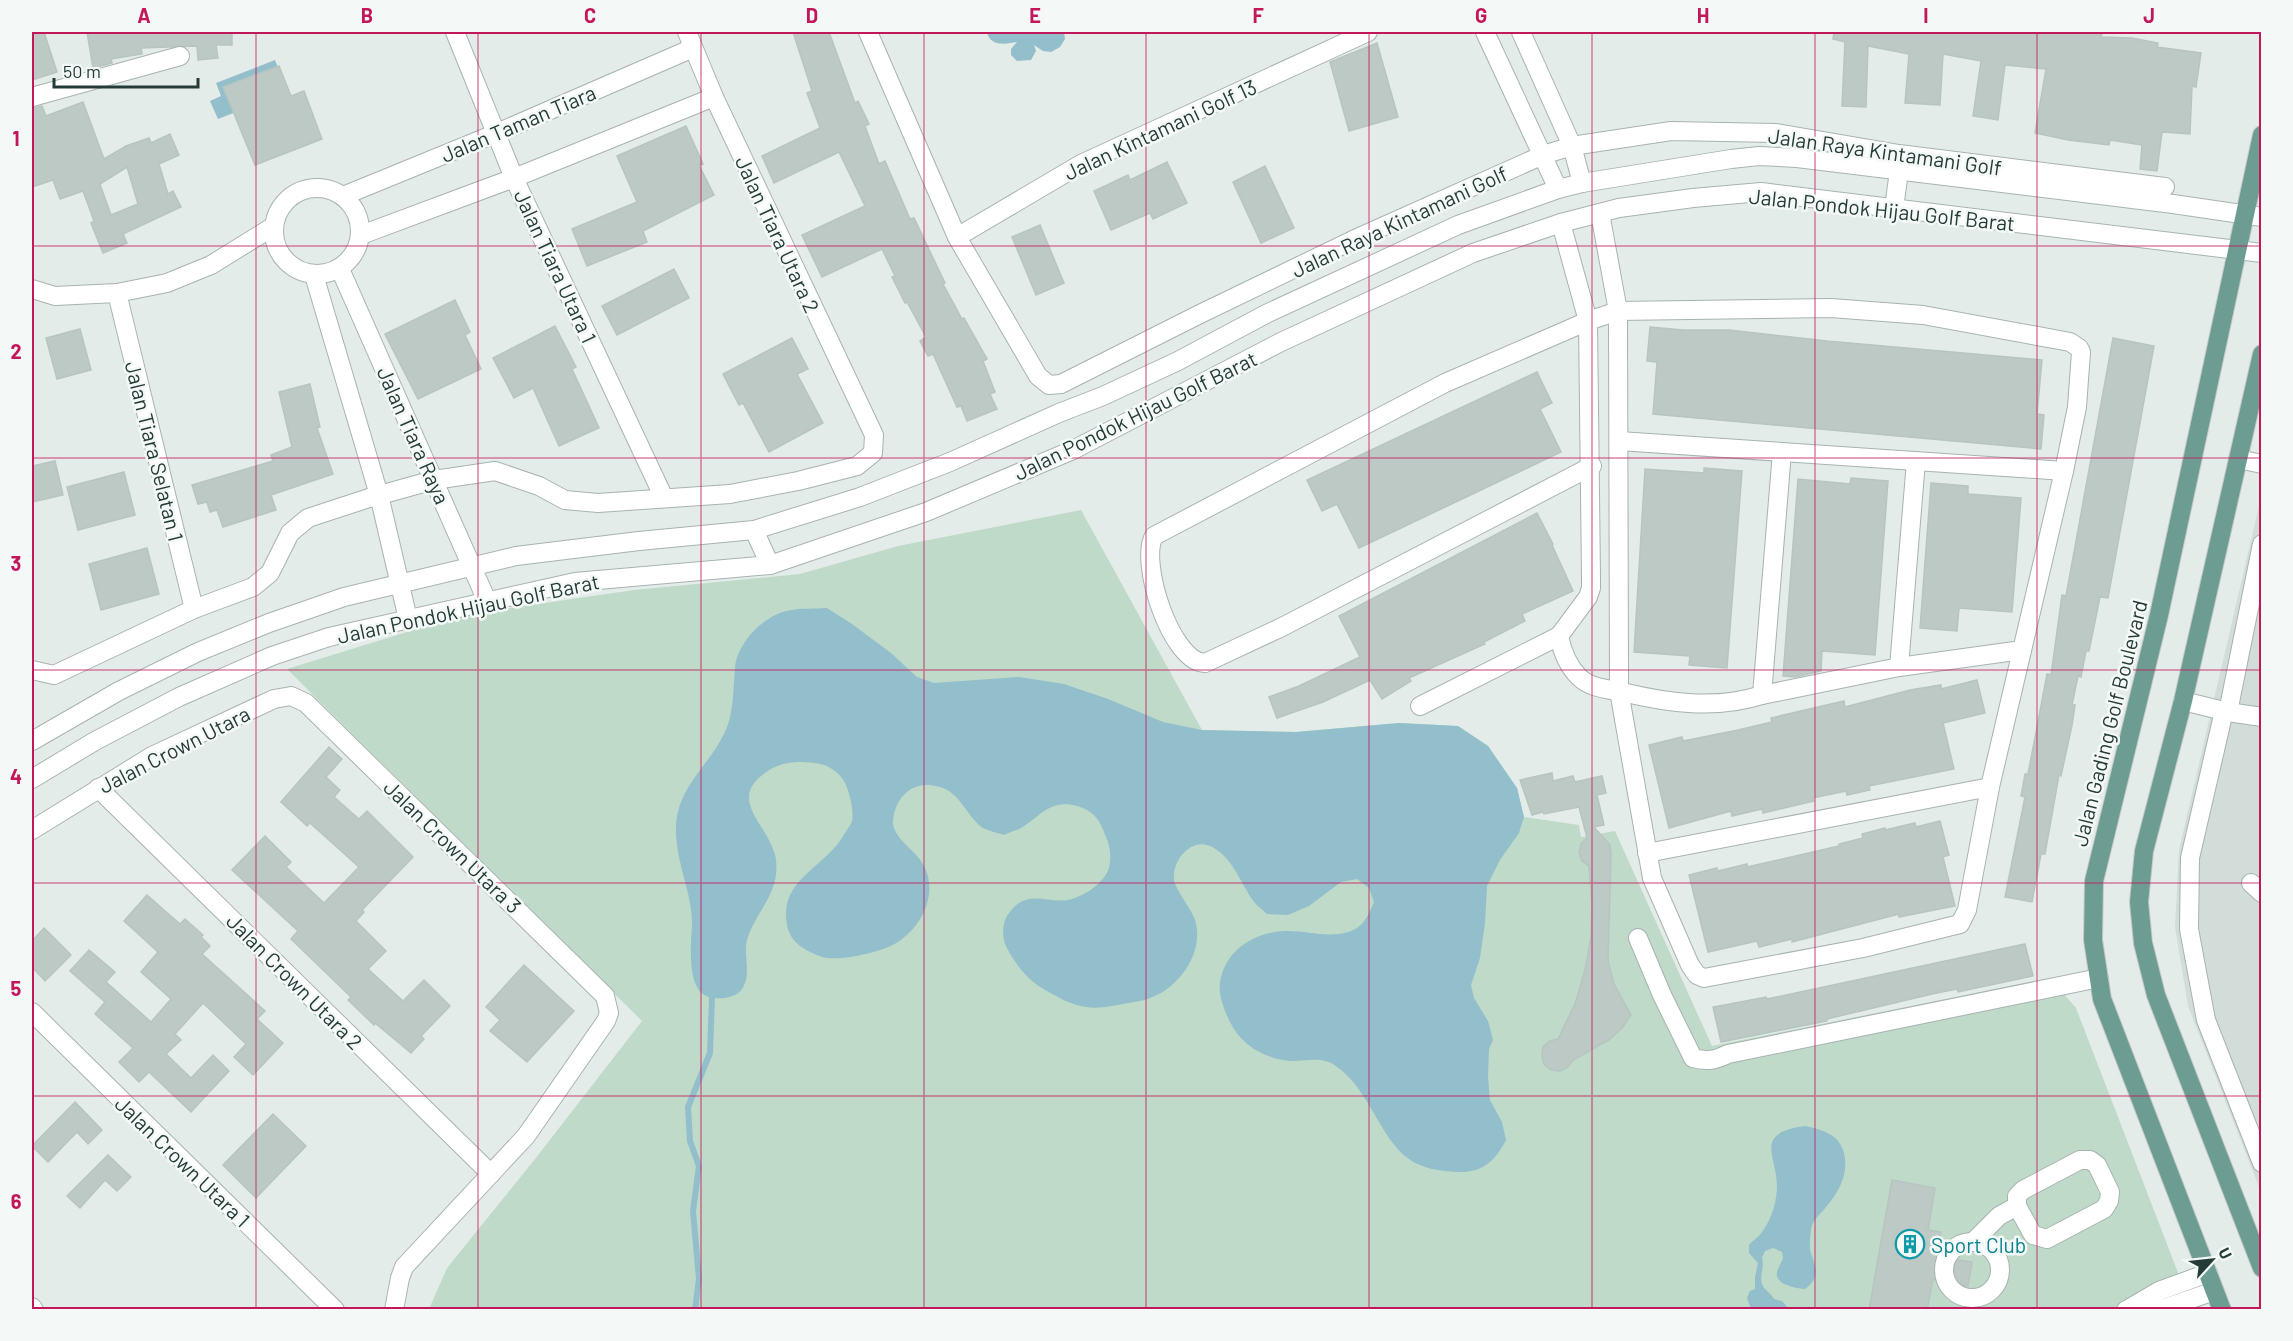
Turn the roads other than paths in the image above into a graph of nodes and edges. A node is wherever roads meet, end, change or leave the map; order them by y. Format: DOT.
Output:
graph roads {
  1 [pos="455,32"];
  2 [pos="867,32"];
  3 [pos="1368,32"];
  4 [pos="1485,32"];
  5 [pos="1521,32"];
  6 [pos="690,40"];
  7 [pos="180,56"];
  8 [pos="32,97"];
  9 [pos="714,97"];
  10 [pos="497,133"];
  11 [pos="2262,135"];
  12 [pos="1572,146"];
  13 [pos="1543,155"];
  14 [pos="1899,171"];
  15 [pos="514,178"];
  16 [pos="1582,183"];
  17 [pos="2165,187"];
  18 [pos="1558,189"];
  19 [pos="343,196"];
  20 [pos="1894,208"];
  21 [pos="1600,213"];
  22 [pos="2254,215"];
  23 [pos="1561,223"];
  24 [pos="274,226"];
  25 [pos="361,235"];
  26 [pos="957,237"];
  27 [pos="2237,250"];
  28 [pos="2262,253"];
  29 [pos="340,269"];
  30 [pos="314,275"];
  31 [pos="32,289"];
  32 [pos="117,293"];
  33 [pos="1618,311"];
  34 [pos="1266,314"];
  35 [pos="1588,321"];
  36 [pos="1281,342"];
  37 [pos="2262,354"];
  38 [pos="1619,441"];
  39 [pos="1782,452"];
  40 [pos="2238,459"];
  41 [pos="1916,461"];
  42 [pos="2262,464"];
  43 [pos="1592,466"];
  44 [pos="2064,471"];
  45 [pos="434,480"];
  46 [pos="379,495"];
  47 [pos="664,498"];
  48 [pos="754,530"];
  49 [pos="2262,544"];
  50 [pos="770,565"];
  51 [pos="472,566"];
  52 [pos="399,583"];
  53 [pos="487,601"];
  54 [pos="194,609"];
  55 [pos="408,619"];
  56 [pos="1559,636"];
  57 [pos="2022,650"];
  58 [pos="1899,667"];
  59 [pos="32,670"];
  60 [pos="1618,691"];
  61 [pos="1762,695"];
  62 [pos="291,696"];
  63 [pos="2183,701"];
  64 [pos="1420,706"];
  65 [pos="2226,712"];
  66 [pos="2262,717"];
  67 [pos="32,741"];
  68 [pos="32,779"];
  69 [pos="1990,787"];
  70 [pos="99,788"];
  71 [pos="32,830"];
  72 [pos="1647,853"];
  73 [pos="1638,938"];
  74 [pos="2099,978"];
  75 [pos="32,1012"];
  76 [pos="2262,1164"];
  77 [pos="490,1174"];
  78 [pos="2017,1206"];
  79 [pos="2256,1239"];
  80 [pos="1973,1242"];
  81 [pos="2262,1268"];
  82 [pos="2208,1273"];
  83 [pos="2214,1291"];
  84 [pos="1983,1304"];
  85 [pos="2127,1309"];
  86 [pos="334,1310"];
  87 [pos="394,1310"];
  88 [pos="2222,1310"];
  1 -- 10 [label="street, Jalan Tiara Utara 1"];
  2 -- 26 [label="street, Jalan Raya Kintamani Golf"];
  3 -- 26 [label="street, Jalan Kintamani Golf 13"];
  4 -- 13 [label="street"];
  5 -- 12 [label="street"];
  6 -- 9 [label="street, Jalan Tiara Utara 2"];
  6 -- 10 [label="street, Jalan Taman Tiara"];
  7 -- 8 [label="street"];
  9 -- 15 [label="street"];
  9 -- 47 [label="street, Jalan Tiara Utara 2"];
  10 -- 15 [label="street, Jalan Tiara Utara 1"];
  10 -- 19 [label="street, Jalan Taman Tiara"];
  11 -- 22 [label="main road, Jalan Gading Golf Boulevard"];
  12 -- 13 [label="street, Jalan Raya Kintamani Golf"];
  12 -- 16 [label="street"];
  12 -- 17 [label="street, Jalan Raya Kintamani Golf"];
  13 -- 18 [label="street"];
  13 -- 26 [label="street, Jalan Raya Kintamani Golf"];
  14 -- 16 [label="street, Jalan Pondok Hijau Golf Barat"];
  14 -- 20 [label="street"];
  14 -- 22 [label="street, Jalan Pondok Hijau Golf Barat"];
  15 -- 25 [label="street"];
  15 -- 47 [label="street, Jalan Tiara Utara 1"];
  16 -- 18 [label="street, Jalan Pondok Hijau Golf Barat"];
  18 -- 34 [label="street, Jalan Pondok Hijau Golf Barat"];
  19 -- 24 [label="street"];
  19 -- 25 [label="street"];
  20 -- 21 [label="street, Jalan Pondok Hijau Golf Barat"];
  20 -- 27 [label="street, Jalan Pondok Hijau Golf Barat"];
  21 -- 23 [label="street, Jalan Pondok Hijau Golf Barat"];
  21 -- 33 [label="street"];
  22 -- 27 [label="main road, Jalan Gading Golf Boulevard"];
  23 -- 35 [label="street"];
  23 -- 36 [label="street, Jalan Pondok Hijau Golf Barat"];
  24 -- 30 [label="street"];
  24 -- 32 [label="street"];
  25 -- 29 [label="street"];
  27 -- 28 [label="street, Jalan Pondok Hijau Golf Barat"];
  27 -- 74 [label="main road, Jalan Gading Golf Boulevard"];
  29 -- 30 [label="street"];
  29 -- 45 [label="street, Jalan Tiara Raya"];
  30 -- 46 [label="street, Jalan Tiara Raya"];
  31 -- 32 [label="street"];
  32 -- 54 [label="street, Jalan Tiara Selatan 1"];
  33 -- 35 [label="street"];
  33 -- 38 [label="street"];
  33 -- 44 [label="street"];
  34 -- 36 [label="street"];
  34 -- 48 [label="street, Jalan Pondok Hijau Golf Barat"];
  35 -- 43 [label="street"];
  35 -- 43 [label="street"];
  36 -- 50 [label="street, Jalan Pondok Hijau Golf Barat"];
  37 -- 40 [label="main road"];
  38 -- 39 [label="street"];
  38 -- 60 [label="street"];
  39 -- 41 [label="street"];
  39 -- 61 [label="street"];
  40 -- 42 [label="street"];
  40 -- 63 [label="main road"];
  41 -- 44 [label="street"];
  41 -- 58 [label="street"];
  43 -- 56 [label="street"];
  44 -- 57 [label="street"];
  45 -- 46 [label="street"];
  45 -- 47 [label="street"];
  45 -- 51 [label="street, Jalan Tiara Raya"];
  46 -- 52 [label="street, Jalan Tiara Raya"];
  46 -- 54 [label="street"];
  48 -- 50 [label="street"];
  48 -- 51 [label="street, Jalan Pondok Hijau Golf Barat"];
  49 -- 65 [label="street"];
  50 -- 53 [label="street, Jalan Pondok Hijau Golf Barat"];
  51 -- 52 [label="street, Jalan Pondok Hijau Golf Barat"];
  51 -- 53 [label="street, Jalan Tiara Raya"];
  52 -- 55 [label="street, Jalan Tiara Raya"];
  52 -- 67 [label="street, Jalan Pondok Hijau Golf Barat"];
  53 -- 55 [label="street, Jalan Pondok Hijau Golf Barat"];
  54 -- 59 [label="street"];
  55 -- 68 [label="street, Jalan Pondok Hijau Golf Barat"];
  56 -- 60 [label="street"];
  56 -- 64 [label="street"];
  57 -- 58 [label="street"];
  57 -- 69 [label="street"];
  58 -- 61 [label="street"];
  60 -- 61 [label="street"];
  60 -- 72 [label="street"];
  62 -- 70 [label="street, Jalan Crown Utara"];
  62 -- 77 [label="street, Jalan Crown Utara 3"];
  63 -- 65 [label="street"];
  63 -- 79 [label="main road"];
  65 -- 66 [label="street"];
  65 -- 76 [label="street"];
  69 -- 72 [label="street"];
  69 -- 72 [label="street"];
  70 -- 71 [label="street, Jalan Crown Utara"];
  70 -- 77 [label="street, Jalan Crown Utara 2"];
  73 -- 74 [label="street"];
  74 -- 82 [label="main road, Jalan Gading Golf Boulevard"];
  75 -- 86 [label="street, Jalan Crown Utara 1"];
  77 -- 87 [label="street"];
  78 -- 78 [label="street"];
  78 -- 80 [label="street"];
  79 -- 81 [label="main road"];
  80 -- 84 [label="street"];
  80 -- 84 [label="street"];
  82 -- 83 [label="main road, Jalan Gading Golf Boulevard"];
  82 -- 85 [label="street"];
  83 -- 85 [label="street"];
  83 -- 88 [label="main road, Jalan Gading Golf Boulevard"];
}
